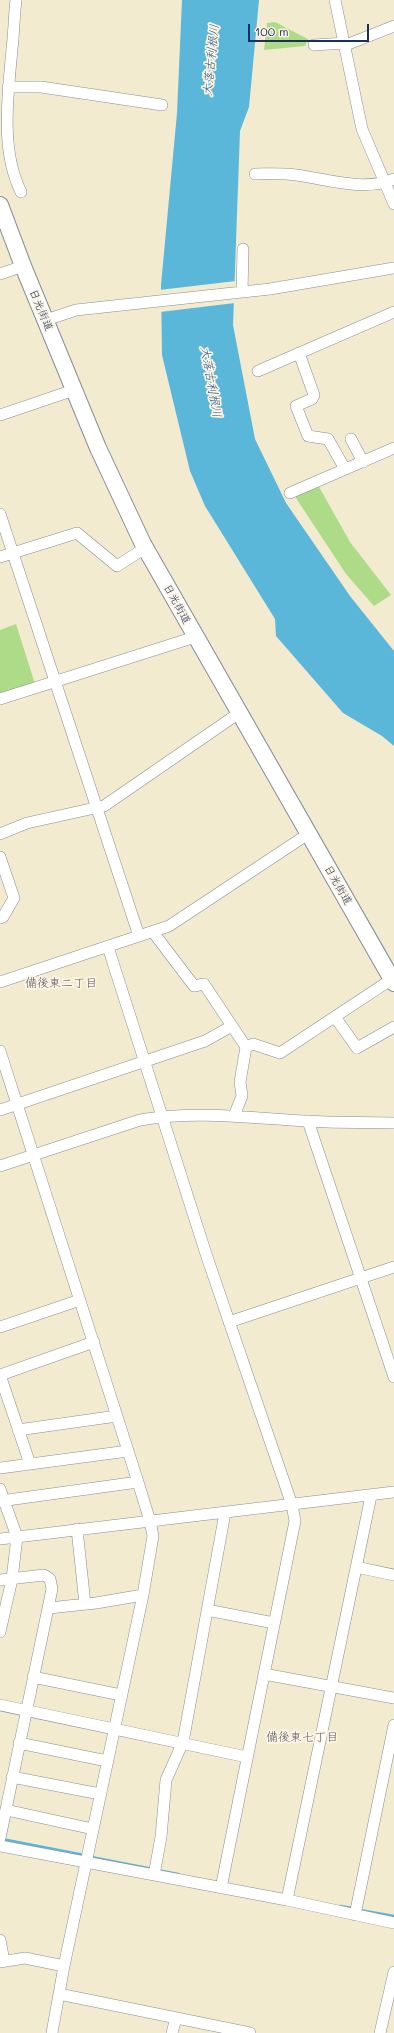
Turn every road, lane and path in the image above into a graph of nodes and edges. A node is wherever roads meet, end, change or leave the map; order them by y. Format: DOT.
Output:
graph roads {
  1 [pos="16,0"];
  2 [pos="335,0"];
  3 [pos="394,26"];
  4 [pos="346,44"];
  5 [pos="314,45"];
  6 [pos="8,87"];
  7 [pos="162,104"];
  8 [pos="255,174"];
  9 [pos="390,181"];
  10 [pos="21,192"];
  11 [pos="0,204"];
  12 [pos="394,204"];
  13 [pos="243,249"];
  14 [pos="23,266"];
  15 [pos="394,268"];
  16 [pos="0,274"];
  17 [pos="242,292"];
  18 [pos="394,312"];
  19 [pos="46,320"];
  20 [pos="299,353"];
  21 [pos="258,371"];
  22 [pos="74,390"];
  23 [pos="0,415"];
  24 [pos="351,439"];
  25 [pos="394,448"];
  26 [pos="363,462"];
  27 [pos="344,469"];
  28 [pos="290,493"];
  29 [pos="0,514"];
  30 [pos="145,548"];
  31 [pos="12,553"];
  32 [pos="0,557"];
  33 [pos="195,637"];
  34 [pos="56,681"];
  35 [pos="0,699"];
  36 [pos="239,713"];
  37 [pos="98,809"];
  38 [pos="0,834"];
  39 [pos="308,834"];
  40 [pos="0,857"];
  41 [pos="0,918"];
  42 [pos="153,932"];
  43 [pos="139,936"];
  44 [pos="108,946"];
  45 [pos="0,981"];
  46 [pos="393,981"];
  47 [pos="335,1017"];
  48 [pos="232,1026"];
  49 [pos="394,1027"];
  50 [pos="246,1047"];
  51 [pos="0,1051"];
  52 [pos="145,1061"];
  53 [pos="18,1104"];
  54 [pos="0,1110"];
  55 [pos="163,1116"];
  56 [pos="234,1116"];
  57 [pos="308,1121"];
  58 [pos="394,1123"];
  59 [pos="34,1154"];
  60 [pos="0,1166"];
  61 [pos="394,1267"];
  62 [pos="359,1279"];
  63 [pos="80,1300"];
  64 [pos="229,1322"];
  65 [pos="0,1327"];
  66 [pos="94,1342"];
  67 [pos="0,1375"];
  68 [pos="394,1377"];
  69 [pos="117,1416"];
  70 [pos="18,1430"];
  71 [pos="128,1452"];
  72 [pos="30,1464"];
  73 [pos="0,1468"];
  74 [pos="138,1482"];
  75 [pos="0,1489"];
  76 [pos="394,1492"];
  77 [pos="371,1496"];
  78 [pos="2,1501"];
  79 [pos="292,1505"];
  80 [pos="225,1512"];
  81 [pos="150,1521"];
  82 [pos="77,1529"];
  83 [pos="17,1537"];
  84 [pos="0,1539"];
  85 [pos="356,1567"];
  86 [pos="394,1575"];
  87 [pos="12,1579"];
  88 [pos="0,1580"];
  89 [pos="143,1595"];
  90 [pos="85,1604"];
  91 [pos="48,1608"];
  92 [pos="207,1610"];
  93 [pos="274,1623"];
  94 [pos="0,1632"];
  95 [pos="264,1674"];
  96 [pos="33,1677"];
  97 [pos="332,1686"];
  98 [pos="121,1695"];
  99 [pos="394,1698"];
  100 [pos="0,1705"];
  101 [pos="26,1710"];
  102 [pos="394,1725"];
  103 [pos="114,1728"];
  104 [pos="183,1742"];
  105 [pos="19,1743"];
  106 [pos="247,1756"];
  107 [pos="107,1761"];
  108 [pos="12,1777"];
  109 [pos="100,1794"];
  110 [pos="6,1810"];
  111 [pos="93,1829"];
  112 [pos="0,1838"];
  113 [pos="0,1846"];
  114 [pos="86,1862"];
  115 [pos="154,1875"];
  116 [pos="221,1888"];
  117 [pos="287,1900"];
  118 [pos="355,1916"];
  119 [pos="394,1923"];
  120 [pos="0,1940"];
  121 [pos="2,1961"];
  122 [pos="64,1966"];
  123 [pos="394,1972"];
  124 [pos="59,1994"];
  125 [pos="176,2018"];
  126 [pos="52,2033"];
  127 [pos="172,2033"];
  128 [pos="250,2033"];
  129 [pos="380,2033"];
  1 -- 6 [label="street"];
  2 -- 4 [label="street"];
  3 -- 4 [label="street"];
  4 -- 5 [label="street"];
  4 -- 9 [label="street"];
  6 -- 7 [label="street"];
  6 -- 10 [label="street"];
  8 -- 9 [label="street"];
  9 -- 12 [label="street"];
  11 -- 14 [label="highway, 日光街道"];
  13 -- 17 [label="street"];
  14 -- 16 [label="street"];
  14 -- 19 [label="highway, 日光街道"];
  15 -- 17 [label="street"];
  17 -- 19 [label="street"];
  18 -- 20 [label="street"];
  19 -- 22 [label="highway, 日光街道"];
  20 -- 21 [label="street"];
  20 -- 27 [label="street"];
  22 -- 23 [label="street"];
  22 -- 30 [label="highway, 日光街道"];
  24 -- 26 [label="street"];
  25 -- 26 [label="street"];
  26 -- 27 [label="street"];
  27 -- 28 [label="street"];
  29 -- 31 [label="street"];
  30 -- 31 [label="street"];
  30 -- 33 [label="highway, 日光街道"];
  31 -- 32 [label="street"];
  31 -- 34 [label="street"];
  33 -- 34 [label="street"];
  33 -- 36 [label="highway, 日光街道"];
  34 -- 35 [label="street"];
  34 -- 37 [label="street"];
  36 -- 37 [label="street"];
  36 -- 39 [label="highway, 日光街道"];
  37 -- 38 [label="street"];
  37 -- 43 [label="street"];
  39 -- 42 [label="street"];
  39 -- 46 [label="highway, 日光街道"];
  40 -- 41 [label="street"];
  42 -- 43 [label="street"];
  42 -- 48 [label="street"];
  43 -- 44 [label="street"];
  44 -- 45 [label="street"];
  44 -- 52 [label="street"];
  46 -- 47 [label="street"];
  47 -- 49 [label="street"];
  47 -- 50 [label="street"];
  48 -- 50 [label="street"];
  48 -- 52 [label="street"];
  50 -- 56 [label="street"];
  51 -- 53 [label="street"];
  52 -- 53 [label="street"];
  52 -- 55 [label="street"];
  53 -- 54 [label="street"];
  53 -- 59 [label="street"];
  55 -- 56 [label="street"];
  55 -- 59 [label="street"];
  55 -- 64 [label="street"];
  56 -- 57 [label="street"];
  57 -- 58 [label="street"];
  57 -- 62 [label="street"];
  59 -- 60 [label="street"];
  59 -- 63 [label="street"];
  61 -- 62 [label="street"];
  62 -- 64 [label="street"];
  62 -- 68 [label="street"];
  63 -- 65 [label="street"];
  63 -- 66 [label="street"];
  64 -- 79 [label="street"];
  66 -- 67 [label="street"];
  66 -- 69 [label="street"];
  67 -- 70 [label="street"];
  69 -- 70 [label="street"];
  69 -- 71 [label="street"];
  70 -- 72 [label="street"];
  71 -- 72 [label="street"];
  71 -- 74 [label="street"];
  72 -- 73 [label="street"];
  74 -- 78 [label="street"];
  74 -- 81 [label="street"];
  75 -- 78 [label="street"];
  76 -- 77 [label="street"];
  77 -- 79 [label="street"];
  77 -- 85 [label="street"];
  78 -- 83 [label="street"];
  79 -- 80 [label="street"];
  79 -- 93 [label="street"];
  80 -- 81 [label="street"];
  80 -- 92 [label="street"];
  81 -- 82 [label="street"];
  81 -- 89 [label="street"];
  82 -- 83 [label="street"];
  82 -- 90 [label="street"];
  83 -- 84 [label="street"];
  83 -- 87 [label="street"];
  85 -- 86 [label="street"];
  85 -- 97 [label="street"];
  87 -- 88 [label="street"];
  87 -- 91 [label="street"];
  87 -- 94 [label="street"];
  89 -- 90 [label="street"];
  89 -- 98 [label="street"];
  90 -- 91 [label="street"];
  91 -- 96 [label="street"];
  92 -- 93 [label="street"];
  92 -- 104 [label="street"];
  93 -- 95 [label="street"];
  95 -- 97 [label="street"];
  95 -- 106 [label="street"];
  96 -- 98 [label="street"];
  96 -- 101 [label="street"];
  97 -- 99 [label="street"];
  97 -- 117 [label="street"];
  98 -- 103 [label="street"];
  100 -- 101 [label="street"];
  101 -- 103 [label="street"];
  101 -- 105 [label="street"];
  102 -- 118 [label="street"];
  103 -- 104 [label="street"];
  103 -- 107 [label="street"];
  104 -- 106 [label="street"];
  104 -- 115 [label="street"];
  105 -- 107 [label="street"];
  105 -- 108 [label="street"];
  106 -- 116 [label="street"];
  107 -- 109 [label="street"];
  108 -- 109 [label="street"];
  108 -- 110 [label="street"];
  109 -- 111 [label="street"];
  110 -- 111 [label="street"];
  110 -- 112 [label="street"];
  111 -- 114 [label="street"];
  113 -- 114 [label="street"];
  114 -- 115 [label="street"];
  114 -- 122 [label="street"];
  115 -- 116 [label="street"];
  116 -- 117 [label="street"];
  117 -- 118 [label="street"];
  118 -- 119 [label="street"];
  120 -- 121 [label="street"];
  121 -- 122 [label="street"];
  122 -- 124 [label="street"];
  123 -- 129 [label="street"];
  124 -- 125 [label="street"];
  124 -- 126 [label="street"];
  125 -- 127 [label="street"];
  125 -- 128 [label="street"];
}
